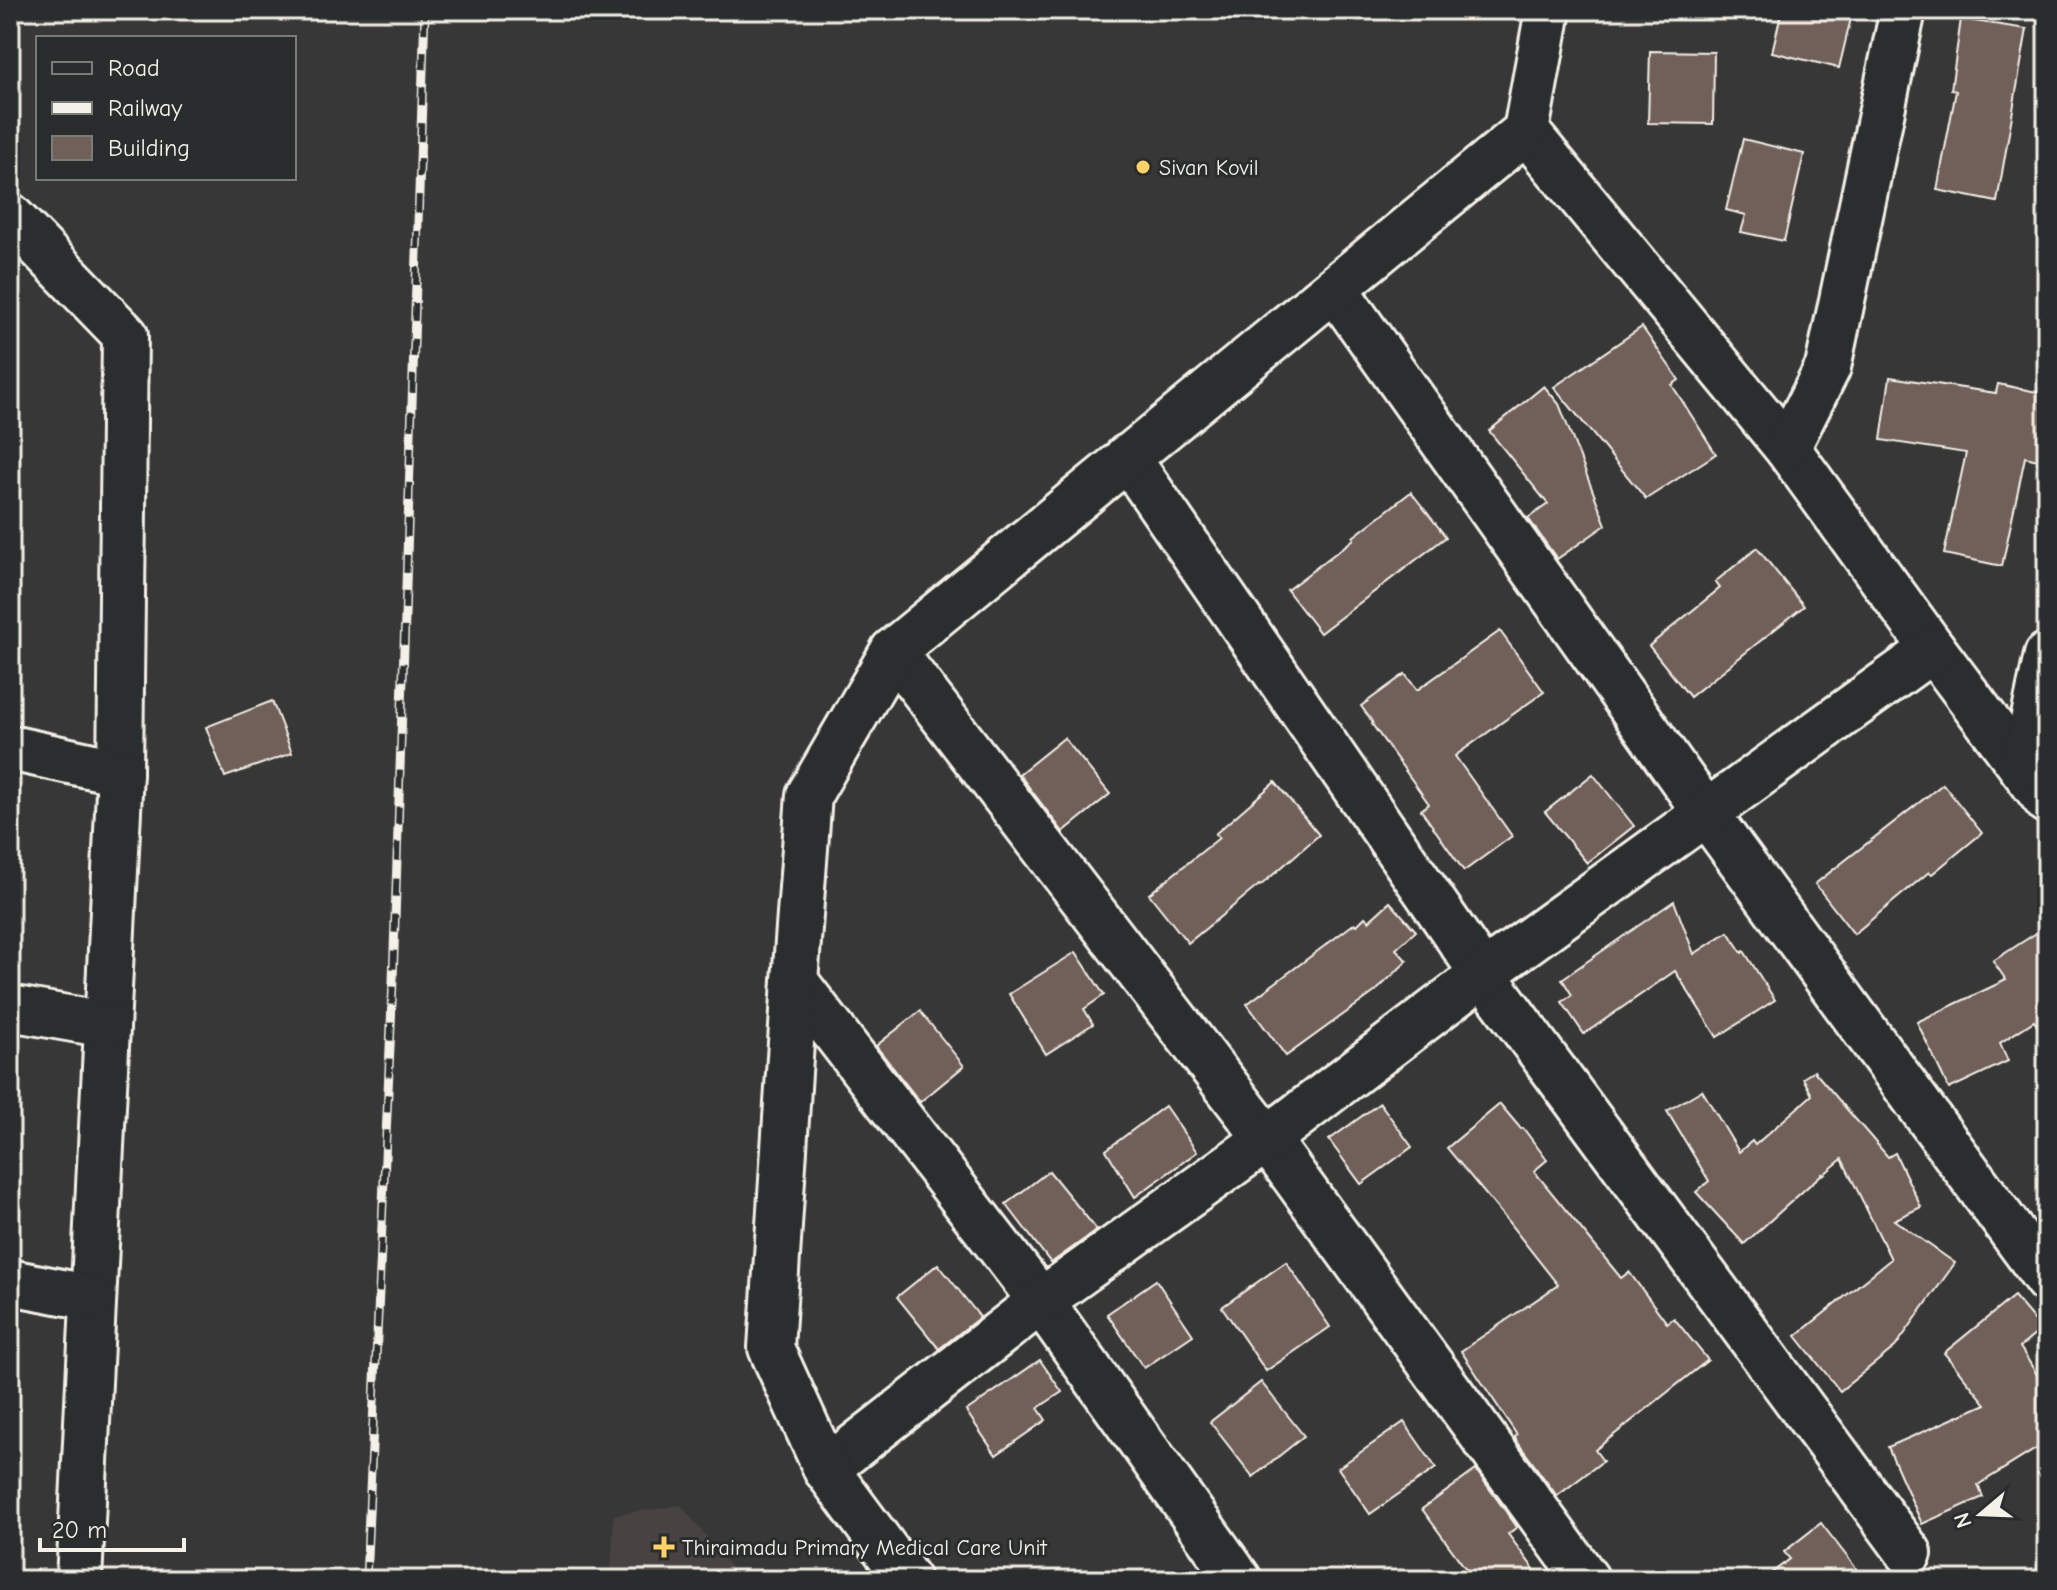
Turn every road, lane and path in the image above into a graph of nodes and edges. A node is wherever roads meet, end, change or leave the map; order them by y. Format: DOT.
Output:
graph roads {
  1 [pos="1548,10"];
  2 [pos="1903,10"];
  3 [pos="1526,131"];
  4 [pos="10,216"];
  5 [pos="1335,289"];
  6 [pos="1787,448"];
  7 [pos="1127,457"];
  8 [pos="1933,649"];
  9 [pos="893,651"];
  10 [pos="2047,655"];
  11 [pos="10,748"];
  12 [pos="120,772"];
  13 [pos="2035,785"];
  14 [pos="1706,813"];
  15 [pos="1483,974"];
  16 [pos="795,981"];
  17 [pos="10,1008"];
  18 [pos="107,1025"];
  19 [pos="1267,1139"];
  20 [pos="2045,1274"];
  21 [pos="10,1282"];
  22 [pos="93,1298"];
  23 [pos="1041,1301"];
  24 [pos="826,1469"];
  25 [pos="1909,1553"];
  26 [pos="79,1580"];
  27 [pos="908,1580"];
  28 [pos="1239,1580"];
  29 [pos="1587,1580"];
  1 -- 3 [label="street"];
  2 -- 6 [label="street"];
  3 -- 5 [label="street"];
  3 -- 6 [label="street"];
  4 -- 12 [label="street"];
  5 -- 7 [label="street"];
  5 -- 14 [label="street"];
  6 -- 8 [label="street"];
  7 -- 9 [label="street"];
  7 -- 15 [label="street"];
  8 -- 13 [label="street"];
  8 -- 14 [label="street"];
  9 -- 16 [label="street"];
  9 -- 19 [label="street"];
  10 -- 13 [label="street"];
  11 -- 12 [label="street"];
  12 -- 18 [label="street"];
  14 -- 15 [label="street"];
  14 -- 20 [label="street"];
  15 -- 19 [label="street"];
  15 -- 25 [label="street"];
  16 -- 23 [label="street"];
  16 -- 24 [label="street"];
  17 -- 18 [label="street"];
  18 -- 22 [label="street"];
  19 -- 23 [label="street"];
  19 -- 29 [label="street"];
  21 -- 22 [label="street"];
  22 -- 26 [label="street"];
  23 -- 24 [label="street"];
  23 -- 28 [label="street"];
  24 -- 27 [label="street"];
}
